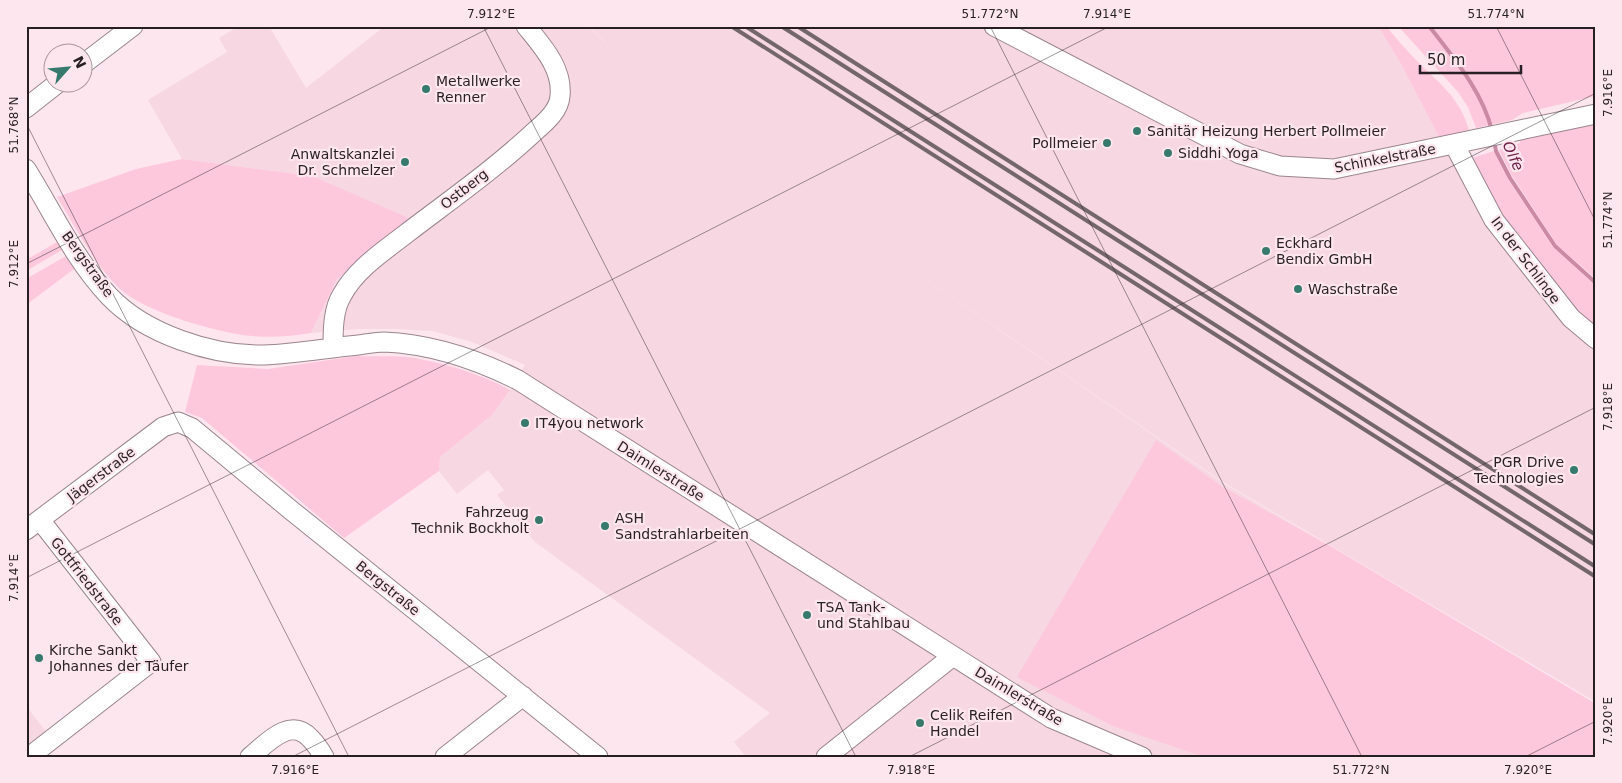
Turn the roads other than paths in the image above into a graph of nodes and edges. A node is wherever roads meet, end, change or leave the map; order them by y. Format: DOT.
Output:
graph roads {
  1 [pos="133,26"];
  2 [pos="526,26"];
  3 [pos="994,26"];
  4 [pos="92,57"];
  5 [pos="46,92"];
  6 [pos="26,108"];
  7 [pos="1596,114"];
  8 [pos="1454,144"];
  9 [pos="26,169"];
  10 [pos="1596,339"];
  11 [pos="200,347"];
  12 [pos="333,347"];
  13 [pos="178,422"];
  14 [pos="33,525"];
  15 [pos="953,656"];
  16 [pos="523,696"];
  17 [pos="29,757"];
  18 [pos="250,757"];
  19 [pos="324,757"];
  20 [pos="445,757"];
  21 [pos="598,757"];
  22 [pos="826,757"];
  23 [pos="1142,757"];
  1 -- 4 [label="street"];
  2 -- 12 [label="street, Ostberg"];
  3 -- 8 [label="street, Schinkelstraße"];
  5 -- 6 [label="street"];
  7 -- 8 [label="street, Schinkelstraße"];
  8 -- 10 [label="street, In der Schlinge"];
  9 -- 11 [label="street, Bergstraße"];
  11 -- 12 [label="street, Daimlerstraße"];
  12 -- 15 [label="street, Daimlerstraße"];
  13 -- 14 [label="street, Jägerstraße"];
  13 -- 16 [label="street, Bergstraße"];
  14 -- 17 [label="street, Gottfriedstraße"];
  15 -- 22 [label="street"];
  15 -- 23 [label="street, Daimlerstraße"];
  16 -- 20 [label="street"];
  16 -- 21 [label="street, Bergstraße"];
  18 -- 19 [label="street"];
}
